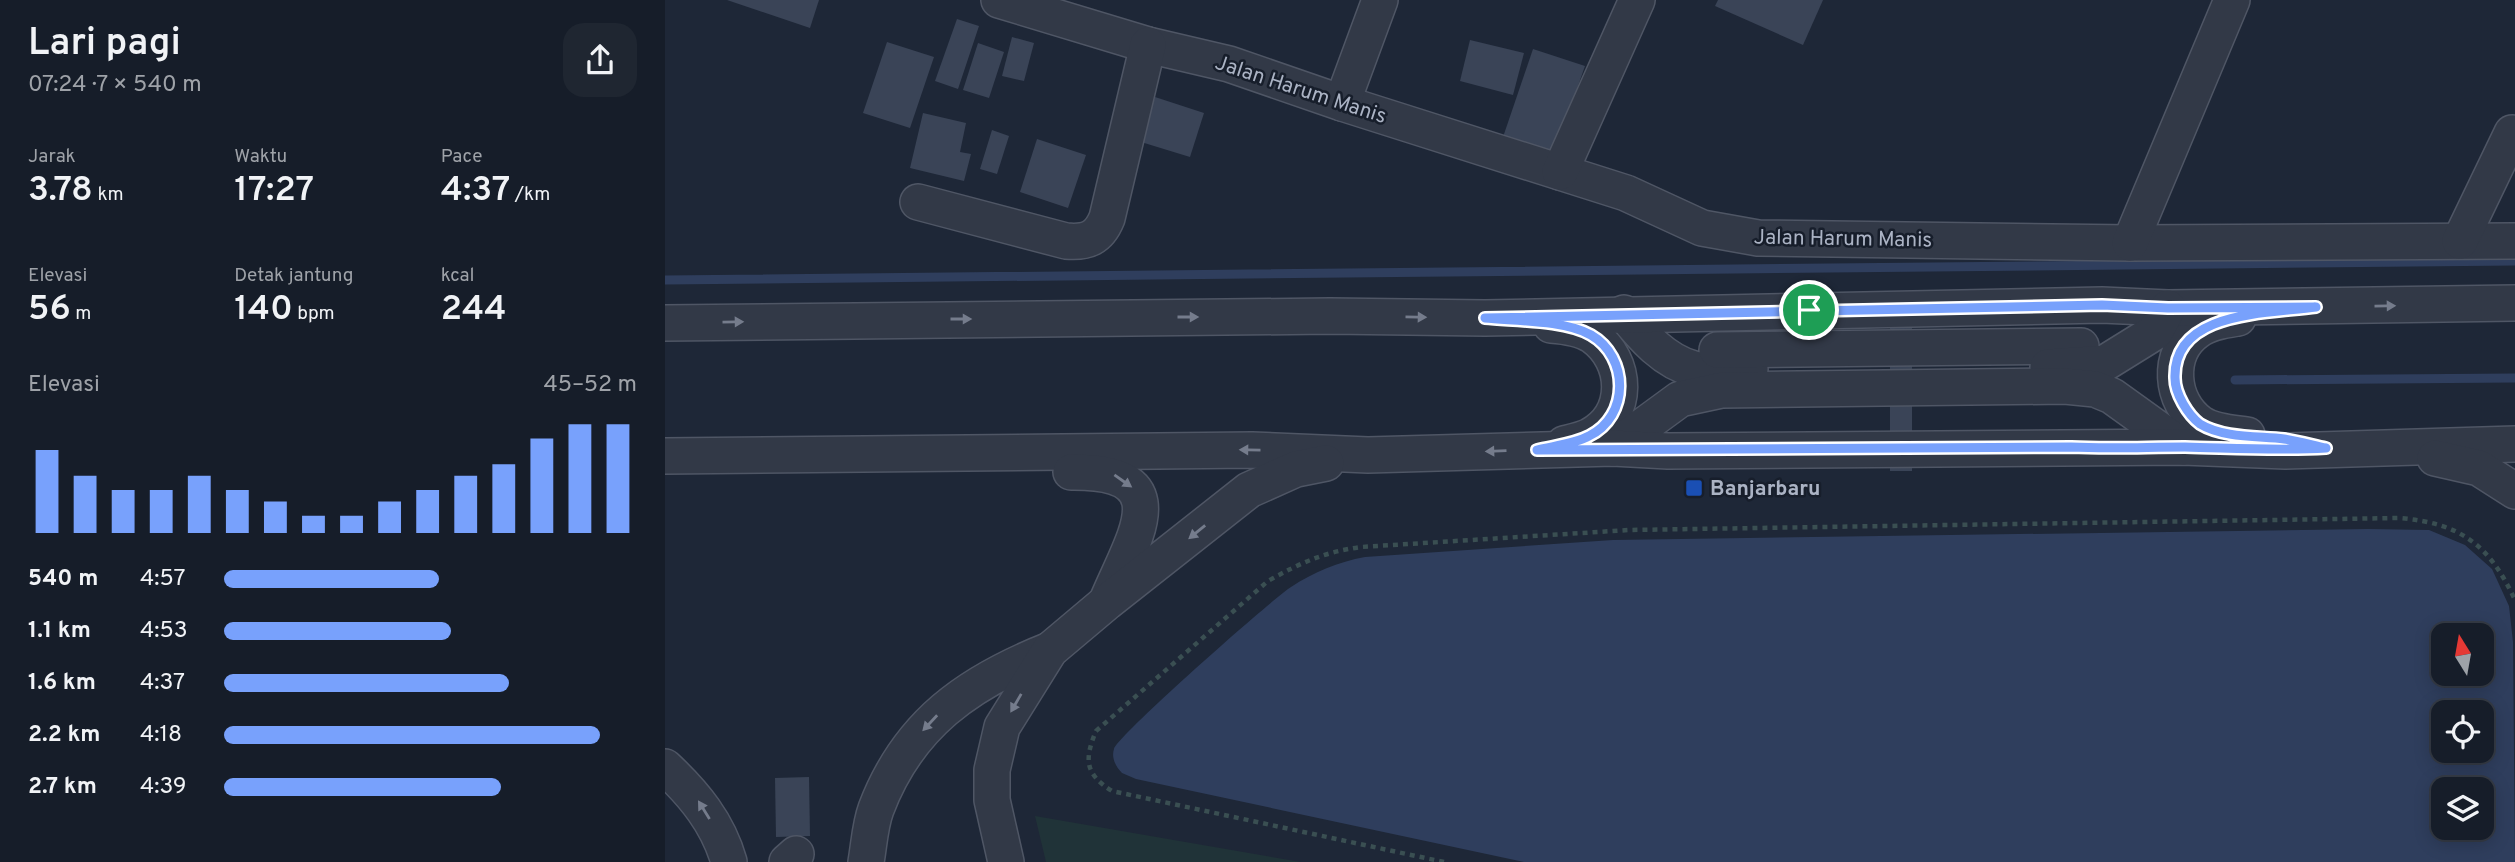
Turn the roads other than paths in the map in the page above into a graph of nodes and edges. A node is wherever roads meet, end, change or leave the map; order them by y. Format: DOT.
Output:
graph roads {
  1 [pos="999,0"];
  2 [pos="1380,0"];
  3 [pos="1637,0"];
  4 [pos="2232,0"];
  5 [pos="1148,45"];
  6 [pos="1342,103"];
  7 [pos="2512,133"];
  8 [pos="1560,172"];
  9 [pos="918,202"];
  10 [pos="2460,241"];
  11 [pos="2515,242"];
  12 [pos="2130,243"];
  13 [pos="2515,303"];
  14 [pos="2316,307"];
  15 [pos="2168,308"];
  16 [pos="1624,313"];
  17 [pos="1485,318"];
  18 [pos="665,323"];
  19 [pos="2515,444"];
  20 [pos="2183,447"];
  21 [pos="1613,448"];
  22 [pos="2326,448"];
  23 [pos="2373,449"];
  24 [pos="1537,450"];
  25 [pos="1367,455"];
  26 [pos="665,456"];
  27 [pos="665,474"];
  28 [pos="2515,491"];
  29 [pos="1107,602"];
  30 [pos="1051,650"];
  31 [pos="665,766"];
  32 [pos="729,862"];
  33 [pos="866,862"];
  34 [pos="1006,862"];
  1 -- 5 [label="street, Jalan Harum Manis"];
  2 -- 6 [label="street"];
  3 -- 8 [label="street"];
  4 -- 12 [label="street"];
  5 -- 6 [label="street, Jalan Harum Manis"];
  5 -- 9 [label="street"];
  6 -- 8 [label="street, Jalan Harum Manis"];
  7 -- 10 [label="street"];
  8 -- 12 [label="street, Jalan Harum Manis"];
  10 -- 11 [label="street, Jalan Harum Manis"];
  10 -- 12 [label="street, Jalan Harum Manis"];
  14 -- 13 [label="street, one-way"];
  14 -- 15 [label="street"];
  14 -- 22 [label="street"];
  15 -- 16 [label="street"];
  15 -- 16 [label="street"];
  16 -- 17 [label="street"];
  18 -- 17 [label="street, one-way"];
  17 -- 24 [label="street"];
  19 -- 23 [label="street"];
  20 -- 21 [label="street"];
  20 -- 21 [label="street"];
  20 -- 22 [label="street"];
  21 -- 24 [label="street"];
  22 -- 23 [label="street"];
  23 -- 28 [label="street"];
  24 -- 25 [label="street, one-way"];
  25 -- 26 [label="street, one-way"];
  25 -- 29 [label="street, one-way"];
  27 -- 29 [label="street, one-way"];
  29 -- 30 [label="street"];
  30 -- 33 [label="street, one-way"];
  30 -- 34 [label="street, one-way"];
  32 -- 31 [label="street, one-way"];
}
